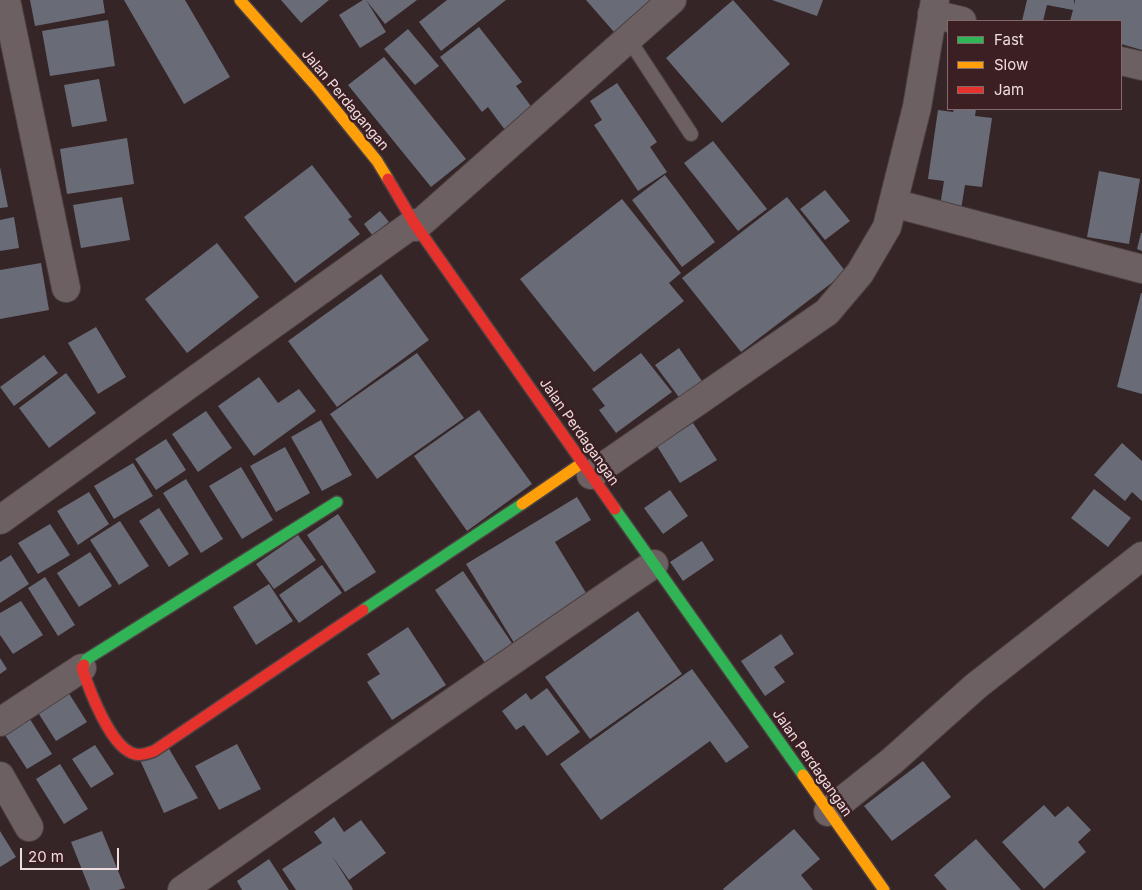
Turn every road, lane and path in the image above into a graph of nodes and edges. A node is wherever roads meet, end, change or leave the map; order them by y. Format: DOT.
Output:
graph roads {
  1 [pos="6,0"];
  2 [pos="240,0"];
  3 [pos="672,0"];
  4 [pos="934,7"];
  5 [pos="960,20"];
  6 [pos="628,38"];
  7 [pos="1122,61"];
  8 [pos="1142,66"];
  9 [pos="691,134"];
  10 [pos="893,203"];
  11 [pos="415,225"];
  12 [pos="1142,269"];
  13 [pos="66,288"];
  14 [pos="587,469"];
  15 [pos="337,502"];
  16 [pos="0,520"];
  17 [pos="1142,556"];
  18 [pos="654,564"];
  19 [pos="82,668"];
  20 [pos="0,722"];
  21 [pos="0,776"];
  22 [pos="828,812"];
  23 [pos="30,827"];
  24 [pos="182,890"];
  25 [pos="884,890"];
  1 -- 13 [label="street"];
  2 -- 11 [label="street, Jalan Perdagangan"];
  3 -- 6 [label="street"];
  4 -- 5 [label="street"];
  4 -- 10 [label="street"];
  6 -- 9 [label="lane"];
  6 -- 11 [label="street"];
  7 -- 8 [label="street"];
  10 -- 12 [label="street"];
  10 -- 14 [label="street"];
  11 -- 14 [label="street, Jalan Perdagangan"];
  11 -- 16 [label="street"];
  14 -- 18 [label="street, Jalan Perdagangan"];
  14 -- 19 [label="street"];
  15 -- 19 [label="street"];
  17 -- 22 [label="street"];
  18 -- 22 [label="street, Jalan Perdagangan"];
  18 -- 24 [label="street"];
  19 -- 20 [label="street"];
  21 -- 23 [label="street"];
  22 -- 25 [label="street, Jalan Perdagangan"];
}
